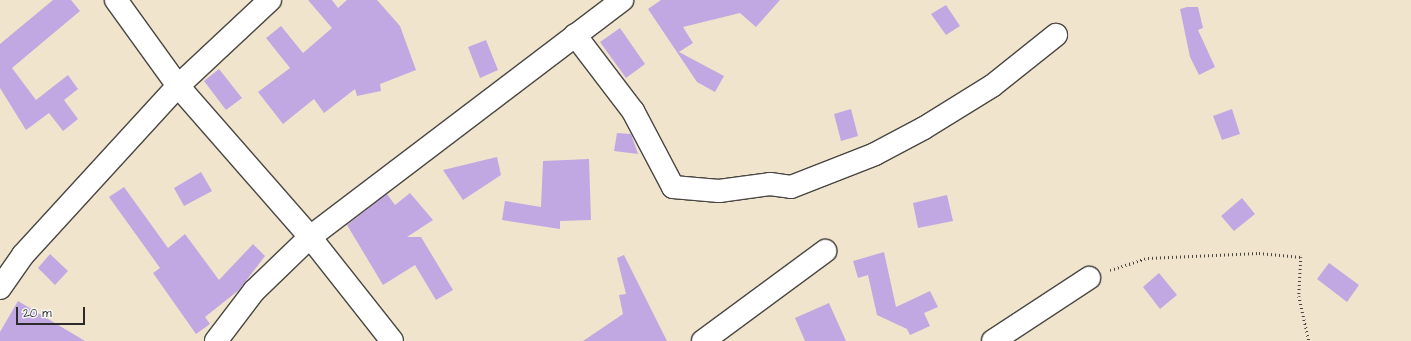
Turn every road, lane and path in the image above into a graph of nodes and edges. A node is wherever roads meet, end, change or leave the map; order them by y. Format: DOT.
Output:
graph roads {
  1 [pos="116,0"];
  2 [pos="270,0"];
  3 [pos="622,0"];
  4 [pos="576,35"];
  5 [pos="1056,36"];
  6 [pos="178,86"];
  7 [pos="310,237"];
  8 [pos="825,251"];
  9 [pos="1088,278"];
  10 [pos="0,288"];
  11 [pos="216,341"];
  12 [pos="392,341"];
  13 [pos="703,341"];
  14 [pos="993,341"];
  15 [pos="1309,341"];
  1 -- 6 [label="street"];
  2 -- 6 [label="street"];
  3 -- 4 [label="street"];
  4 -- 5 [label="street"];
  4 -- 7 [label="street"];
  6 -- 7 [label="street"];
  6 -- 10 [label="street"];
  7 -- 11 [label="street"];
  7 -- 12 [label="street"];
  8 -- 13 [label="street"];
  9 -- 14 [label="street"];
  9 -- 15 [label="path"];
}
